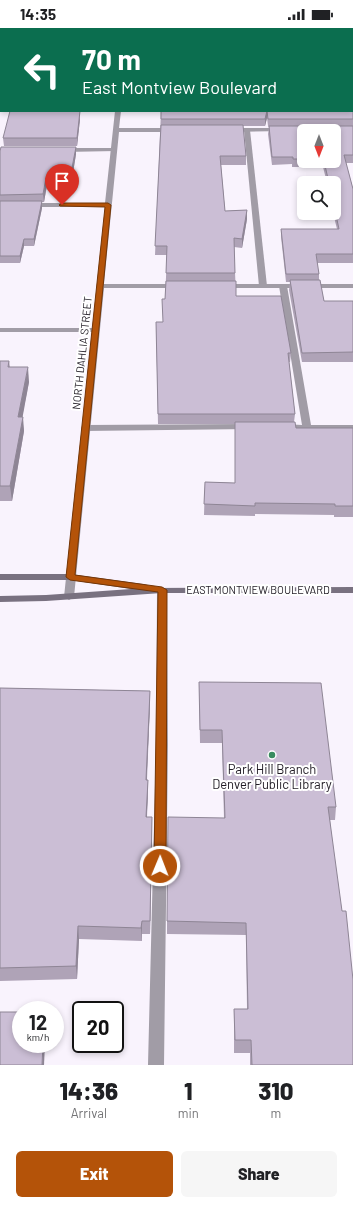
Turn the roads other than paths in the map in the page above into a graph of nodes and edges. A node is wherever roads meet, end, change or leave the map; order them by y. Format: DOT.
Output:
graph roads {
  1 [pos="118,112"];
  2 [pos="117,130"];
  3 [pos="178,130"];
  4 [pos="224,130"];
  5 [pos="247,130"];
  6 [pos="285,130"];
  7 [pos="61,150"];
  8 [pos="114,150"];
  9 [pos="23,205"];
  10 [pos="108,205"];
  11 [pos="101,286"];
  12 [pos="186,286"];
  13 [pos="216,286"];
  14 [pos="263,286"];
  15 [pos="284,286"];
  16 [pos="353,286"];
  17 [pos="0,330"];
  18 [pos="96,330"];
  19 [pos="260,427"];
  20 [pos="276,427"];
  21 [pos="307,427"];
  22 [pos="86,428"];
  23 [pos="353,428"];
  24 [pos="0,577"];
  25 [pos="70,577"];
  26 [pos="162,590"];
  27 [pos="353,590"];
  28 [pos="69,597"];
  29 [pos="0,599"];
  30 [pos="156,1065"];
  1 -- 2 [label="street, NORTH DAHLIA STREET"];
  2 -- 3 [label="street"];
  2 -- 8 [label="street, NORTH DAHLIA STREET"];
  4 -- 5 [label="street"];
  5 -- 6 [label="street"];
  5 -- 14 [label="street"];
  7 -- 8 [label="street"];
  8 -- 10 [label="street, NORTH DAHLIA STREET"];
  9 -- 10 [label="street"];
  10 -- 11 [label="street, NORTH DAHLIA STREET"];
  11 -- 12 [label="street"];
  11 -- 18 [label="street, NORTH DAHLIA STREET"];
  13 -- 14 [label="street"];
  14 -- 15 [label="street"];
  15 -- 16 [label="street"];
  15 -- 21 [label="street"];
  17 -- 18 [label="street"];
  18 -- 22 [label="street, NORTH DAHLIA STREET"];
  19 -- 22 [label="street"];
  20 -- 21 [label="street"];
  21 -- 23 [label="street"];
  22 -- 25 [label="street, NORTH DAHLIA STREET"];
  24 -- 25 [label="street, EAST MONTVIEW BOULEVARD"];
  25 -- 26 [label="street, EAST MONTVIEW BOULEVARD"];
  25 -- 28 [label="street, NORTH DAHLIA STREET"];
  26 -- 27 [label="street, EAST MONTVIEW BOULEVARD"];
  26 -- 28 [label="street, EAST MONTVIEW BOULEVARD"];
  26 -- 30 [label="street"];
  28 -- 29 [label="street, EAST MONTVIEW BOULEVARD"];
}
